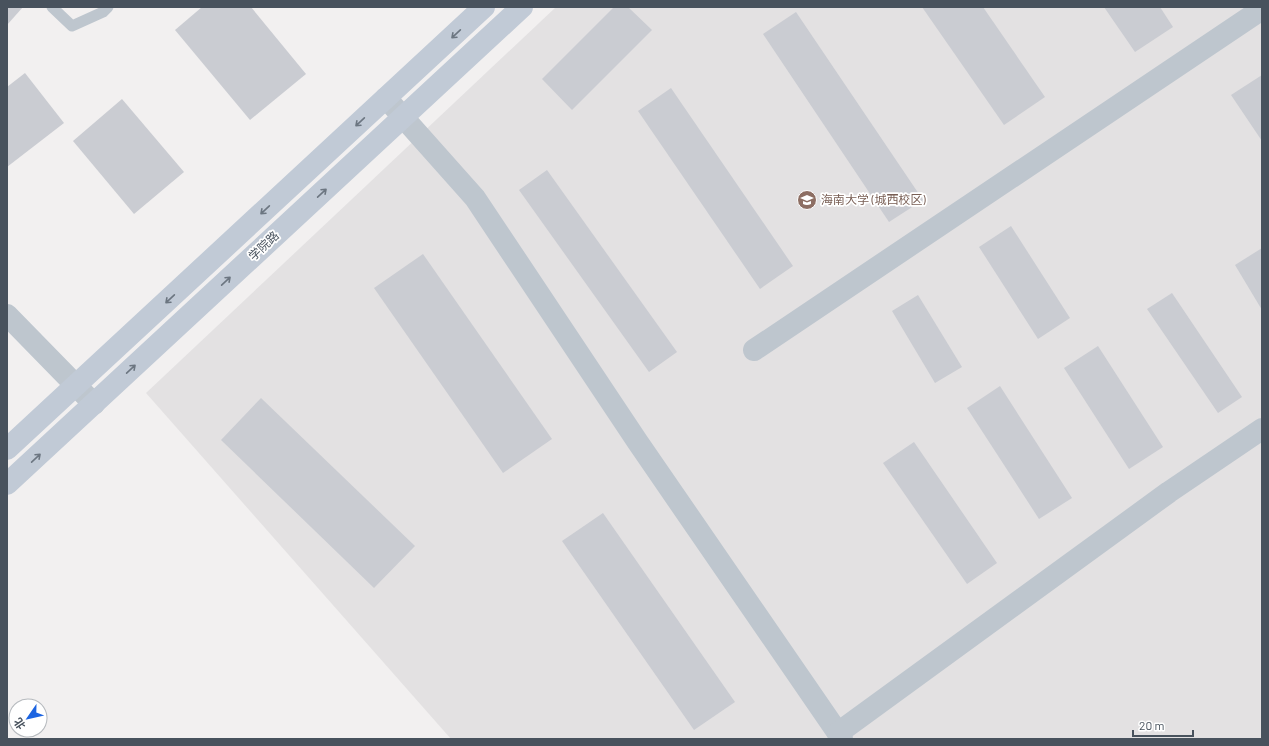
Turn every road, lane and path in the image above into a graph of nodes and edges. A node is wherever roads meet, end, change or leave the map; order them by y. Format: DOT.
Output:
graph roads {
  1 [pos="52,7"];
  2 [pos="108,7"];
  3 [pos="485,7"];
  4 [pos="522,7"];
  5 [pos="1255,10"];
  6 [pos="501,26"];
  7 [pos="386,98"];
  8 [pos="403,118"];
  9 [pos="7,315"];
  10 [pos="754,350"];
  11 [pos="76,385"];
  12 [pos="94,404"];
  13 [pos="1262,429"];
  14 [pos="7,450"];
  15 [pos="7,484"];
  16 [pos="840,736"];
  1 -- 2 [label="lane"];
  3 -- 6 [label="lane"];
  3 -- 7 [label="main road, one-way"];
  4 -- 6 [label="main road, 学院路"];
  5 -- 10 [label="street"];
  6 -- 8 [label="main road, 学院路"];
  7 -- 8 [label="street"];
  7 -- 11 [label="main road, one-way"];
  12 -- 8 [label="main road, 学院路, one-way"];
  8 -- 16 [label="street"];
  9 -- 11 [label="street"];
  11 -- 12 [label="street"];
  11 -- 14 [label="main road"];
  15 -- 12 [label="main road, 学院路, one-way"];
  13 -- 16 [label="street"];
}
